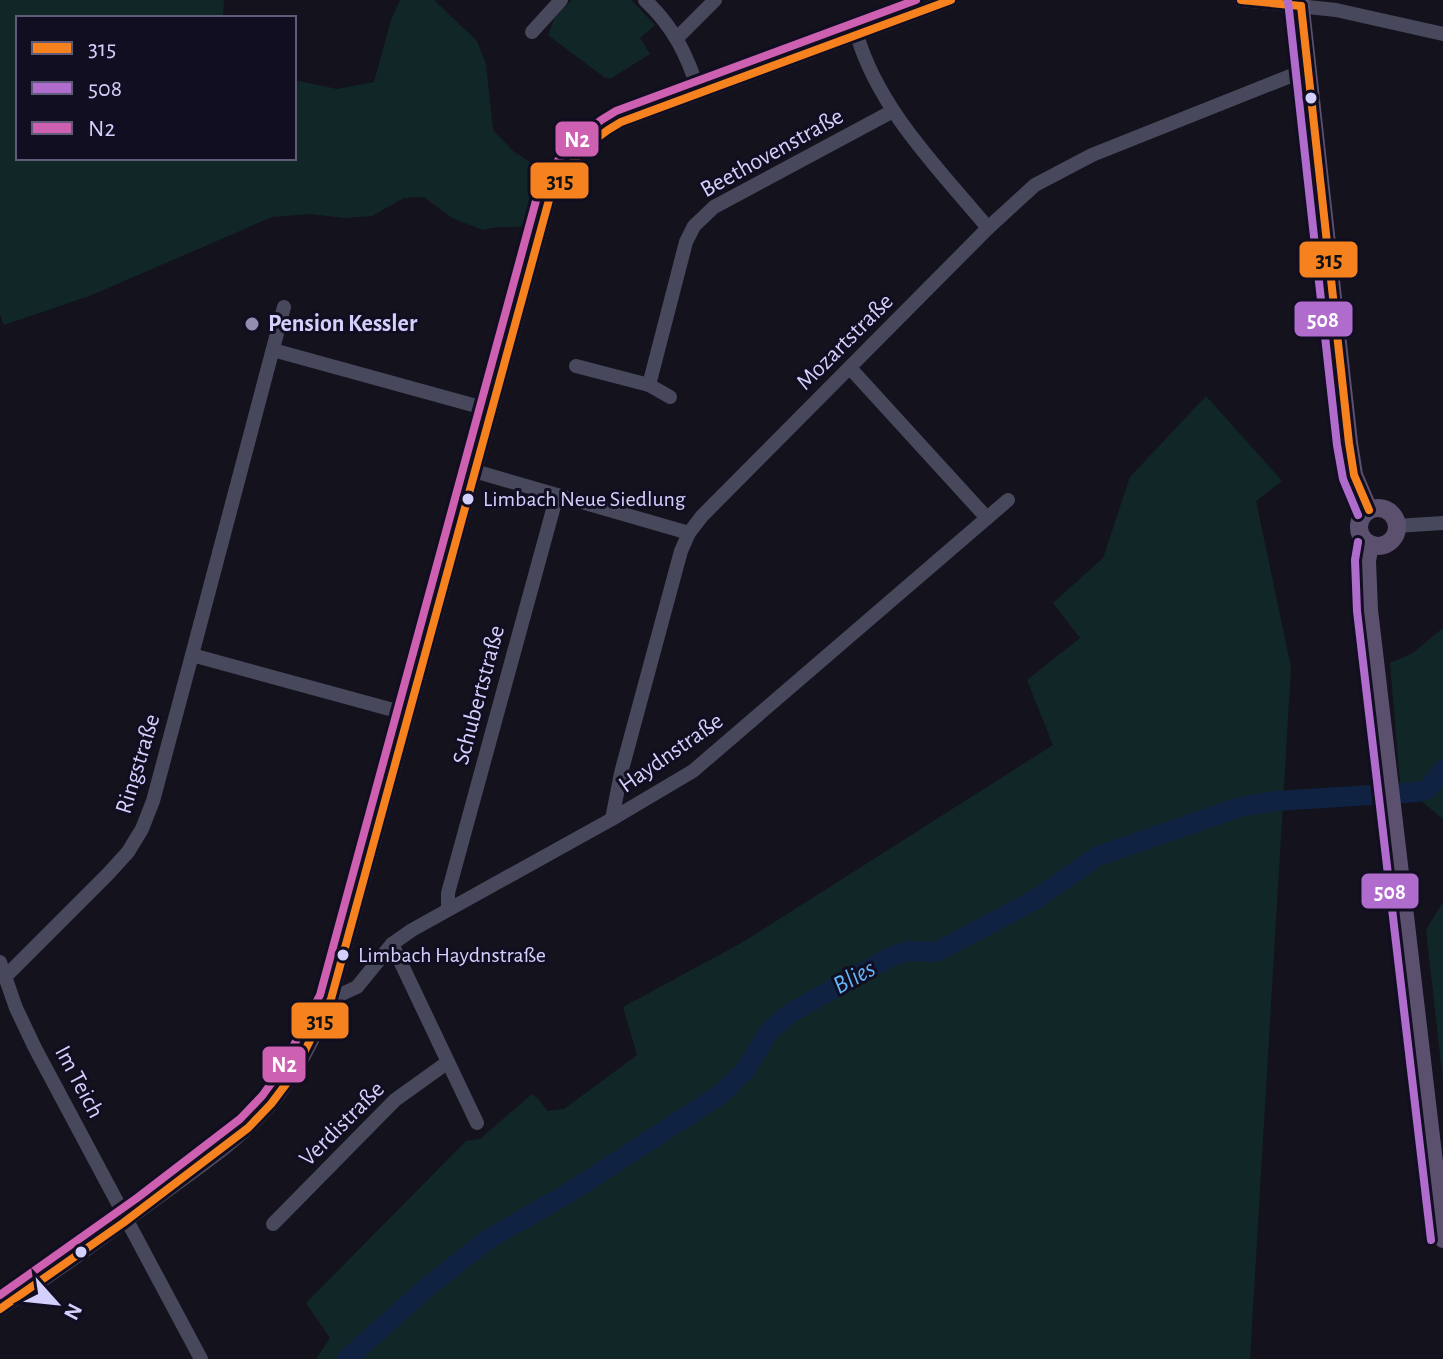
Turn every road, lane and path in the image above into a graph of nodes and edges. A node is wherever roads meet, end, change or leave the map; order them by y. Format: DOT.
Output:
graph roads {
  1 [pos="561,0"];
  2 [pos="645,0"];
  3 [pos="715,0"];
  4 [pos="951,0"];
  5 [pos="1241,0"];
  6 [pos="1300,3"];
  7 [pos="532,32"];
  8 [pos="1443,34"];
  9 [pos="857,35"];
  10 [pos="677,38"];
  11 [pos="1308,69"];
  12 [pos="699,93"];
  13 [pos="893,111"];
  14 [pos="988,228"];
  15 [pos="284,307"];
  16 [pos="273,350"];
  17 [pos="576,366"];
  18 [pos="851,369"];
  19 [pos="649,385"];
  20 [pos="670,397"];
  21 [pos="491,410"];
  22 [pos="474,471"];
  23 [pos="557,495"];
  24 [pos="1008,500"];
  25 [pos="1369,510"];
  26 [pos="987,518"];
  27 [pos="1443,523"];
  28 [pos="1396,526"];
  29 [pos="689,533"];
  30 [pos="1370,544"];
  31 [pos="192,655"];
  32 [pos="408,714"];
  33 [pos="612,819"];
  34 [pos="448,908"];
  35 [pos="392,944"];
  36 [pos="0,962"];
  37 [pos="5,977"];
  38 [pos="331,999"];
  39 [pos="448,1062"];
  40 [pos="477,1123"];
  41 [pos="128,1219"];
  42 [pos="273,1224"];
  43 [pos="1443,1239"];
  44 [pos="0,1309"];
  45 [pos="201,1359"];
  1 -- 7 [label="street"];
  2 -- 10 [label="street"];
  3 -- 10 [label="street"];
  4 -- 9 [label="street"];
  5 -- 6 [label="street"];
  6 -- 8 [label="street"];
  6 -- 11 [label="main road"];
  9 -- 12 [label="street"];
  9 -- 13 [label="street"];
  10 -- 12 [label="street"];
  11 -- 14 [label="street, Mozartstraße"];
  11 -- 25 [label="main road"];
  12 -- 21 [label="street"];
  13 -- 14 [label="street"];
  13 -- 19 [label="street, Beethovenstraße"];
  14 -- 18 [label="street, Mozartstraße"];
  15 -- 16 [label="street, Ringstraße"];
  16 -- 21 [label="street"];
  16 -- 31 [label="street, Ringstraße"];
  17 -- 19 [label="street"];
  18 -- 26 [label="street"];
  18 -- 29 [label="street, Mozartstraße"];
  19 -- 20 [label="street"];
  21 -- 22 [label="street"];
  22 -- 23 [label="street"];
  22 -- 32 [label="street"];
  23 -- 29 [label="street"];
  23 -- 34 [label="street, Schubertstraße"];
  24 -- 26 [label="street, Haydnstraße"];
  25 -- 28 [label="main road"];
  25 -- 30 [label="main road"];
  26 -- 33 [label="street, Haydnstraße"];
  27 -- 28 [label="street"];
  28 -- 30 [label="main road"];
  29 -- 33 [label="street, Mozartstraße"];
  30 -- 43 [label="main road"];
  31 -- 32 [label="street"];
  31 -- 37 [label="street, Ringstraße"];
  32 -- 38 [label="street"];
  33 -- 34 [label="street, Haydnstraße"];
  34 -- 35 [label="street, Haydnstraße"];
  35 -- 38 [label="street, Haydnstraße"];
  35 -- 39 [label="street"];
  36 -- 37 [label="street, Im Teich"];
  37 -- 41 [label="street, Im Teich"];
  38 -- 41 [label="street"];
  39 -- 40 [label="street"];
  39 -- 42 [label="street, Verdistraße"];
  41 -- 44 [label="street"];
  41 -- 45 [label="street, Im Teich"];
}
